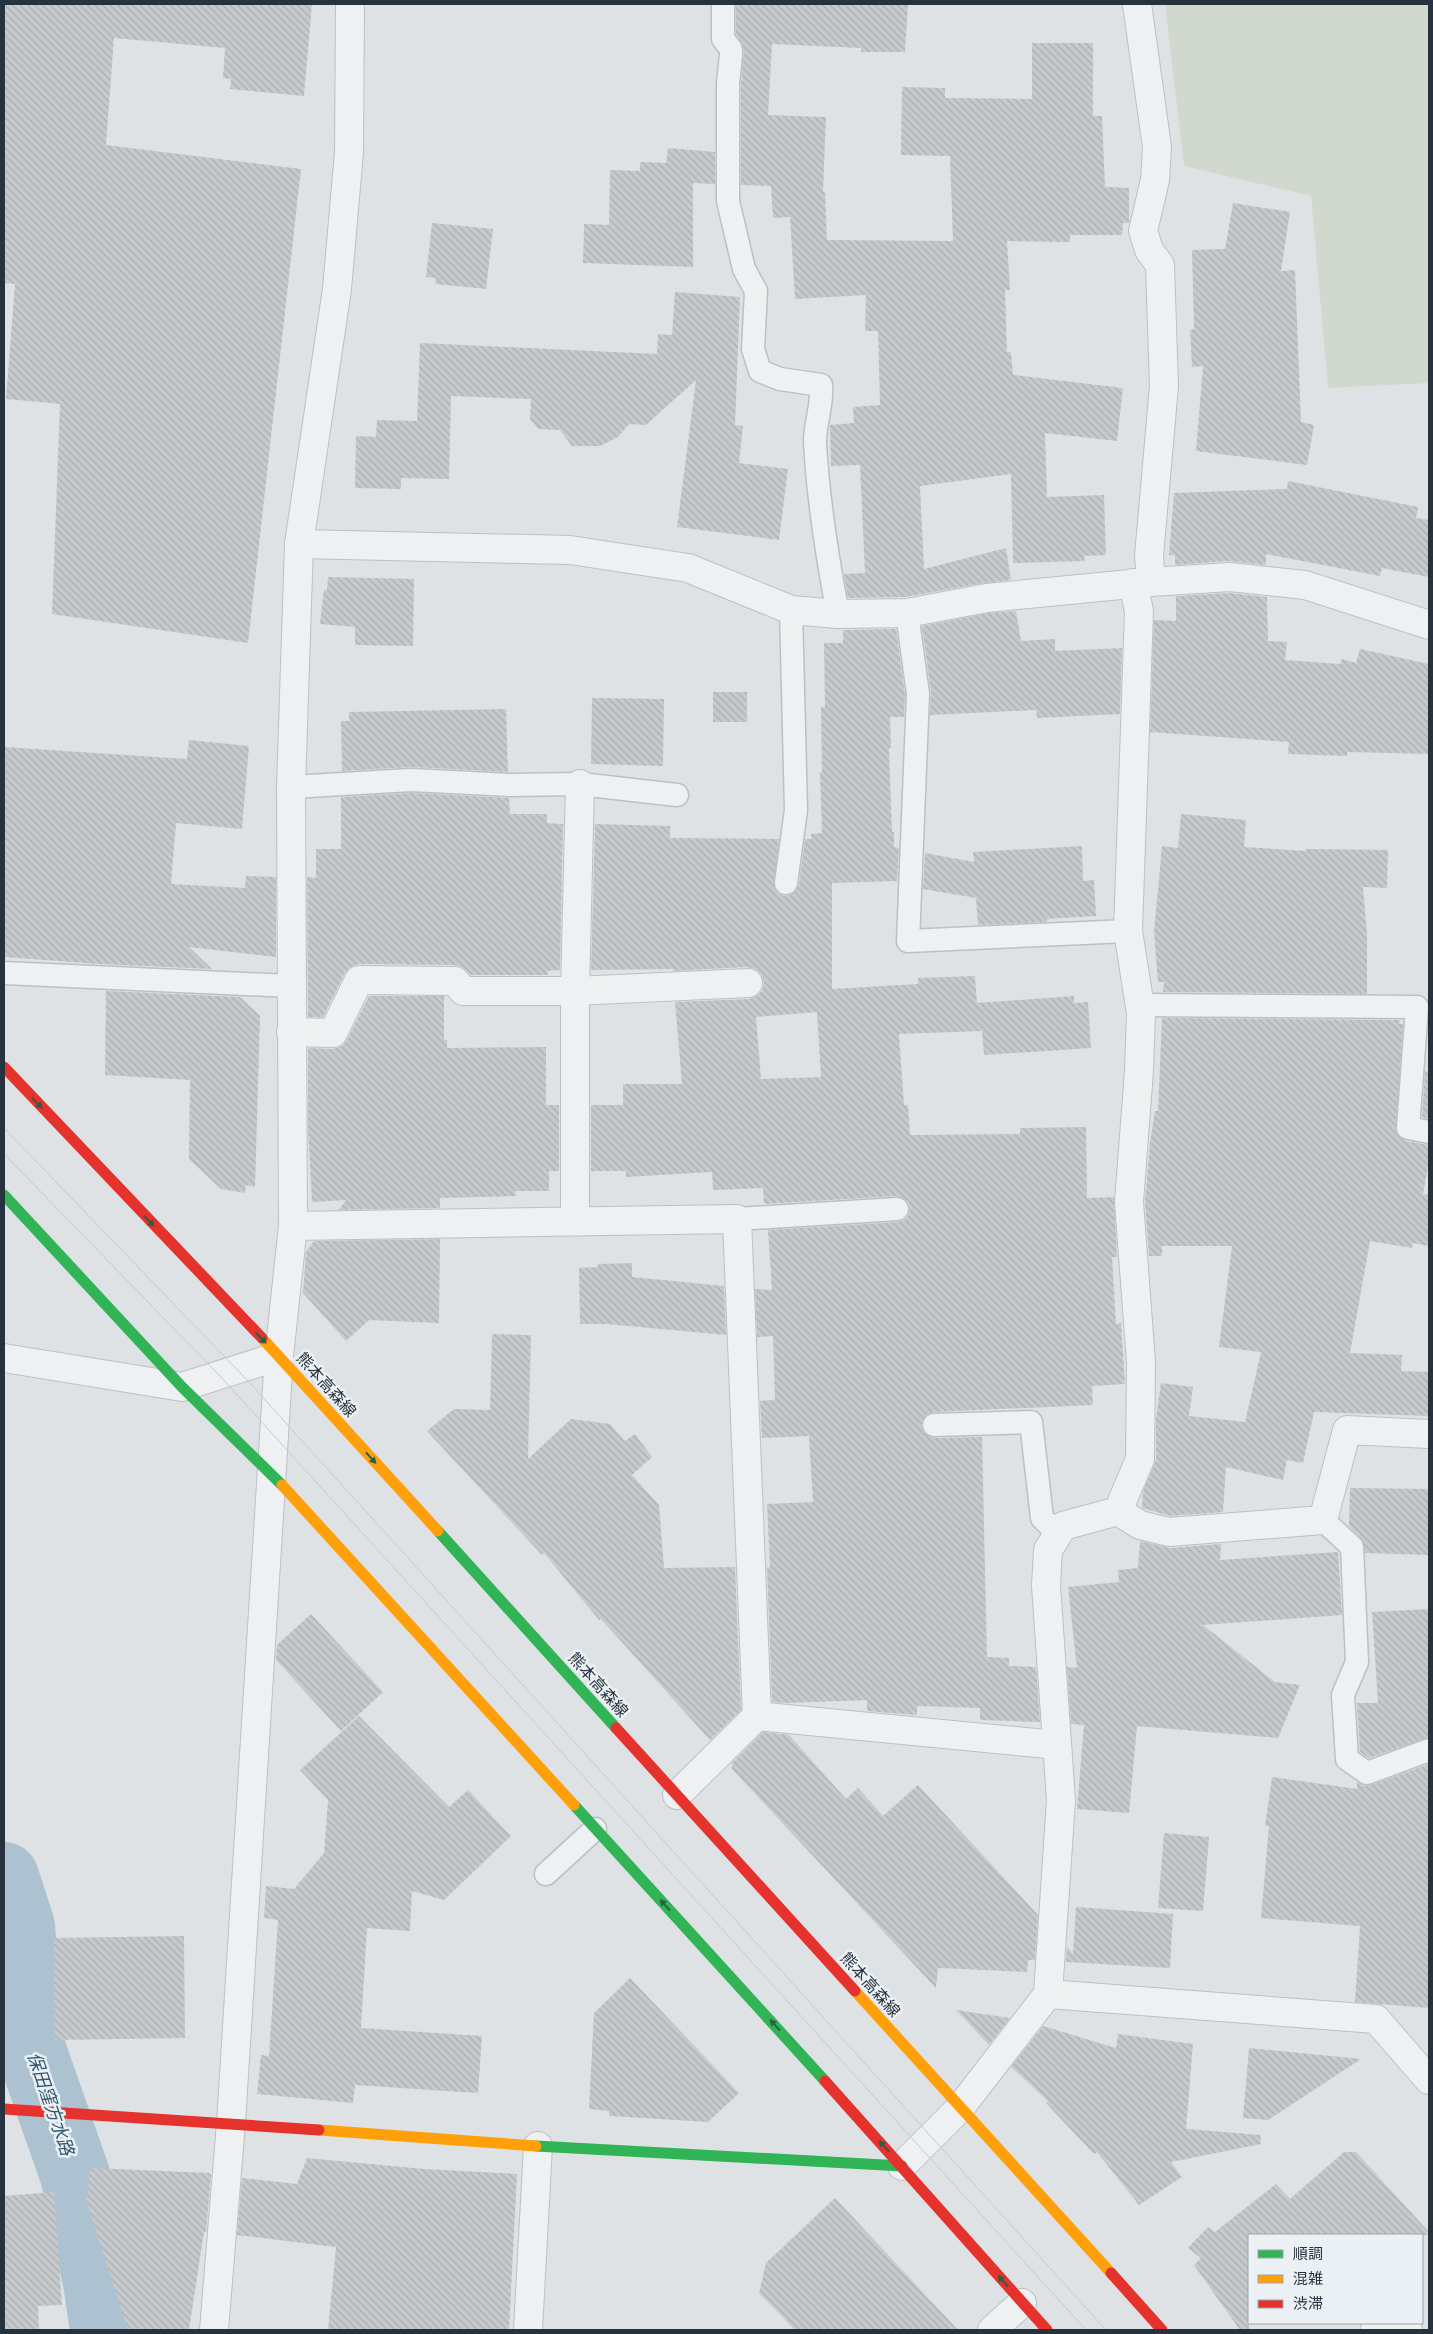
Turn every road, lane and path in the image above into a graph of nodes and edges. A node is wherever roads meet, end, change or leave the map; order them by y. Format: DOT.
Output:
graph roads {
  1 [pos="350,4"];
  2 [pos="1137,4"];
  3 [pos="723,6"];
  4 [pos="299,544"];
  5 [pos="1142,583"];
  6 [pos="791,610"];
  7 [pos="907,613"];
  8 [pos="838,614"];
  9 [pos="1429,625"];
  10 [pos="580,784"];
  11 [pos="292,786"];
  12 [pos="677,795"];
  13 [pos="786,883"];
  14 [pos="1128,931"];
  15 [pos="4,973"];
  16 [pos="748,983"];
  17 [pos="291,986"];
  18 [pos="575,991"];
  19 [pos="1139,1004"];
  20 [pos="291,1032"];
  21 [pos="4,1067"];
  22 [pos="1429,1132"];
  23 [pos="4,1195"];
  24 [pos="897,1209"];
  25 [pos="737,1219"];
  26 [pos="575,1220"];
  27 [pos="293,1226"];
  28 [pos="278,1356"];
  29 [pos="4,1358"];
  30 [pos="182,1386"];
  31 [pos="934,1425"];
  32 [pos="1429,1434"];
  33 [pos="272,1474"];
  34 [pos="1118,1511"];
  35 [pos="1323,1520"];
  36 [pos="1058,1534"];
  37 [pos="757,1716"];
  38 [pos="1057,1745"];
  39 [pos="1429,1750"];
  40 [pos="677,1796"];
  41 [pos="595,1829"];
  42 [pos="546,1874"];
  43 [pos="1048,1994"];
  44 [pos="1429,2080"];
  45 [pos="960,2108"];
  46 [pos="4,2109"];
  47 [pos="231,2123"];
  48 [pos="538,2146"];
  49 [pos="902,2166"];
  50 [pos="1022,2303"];
  51 [pos="214,2330"];
  52 [pos="528,2330"];
  53 [pos="992,2330"];
  54 [pos="1047,2330"];
  55 [pos="1162,2330"];
  1 -- 4 [label="street"];
  2 -- 5 [label="street"];
  3 -- 8 [label="lane"];
  4 -- 6 [label="street"];
  4 -- 11 [label="street"];
  5 -- 7 [label="street"];
  5 -- 9 [label="street"];
  5 -- 14 [label="street"];
  6 -- 8 [label="street"];
  6 -- 13 [label="lane"];
  7 -- 8 [label="street"];
  7 -- 14 [label="lane"];
  10 -- 11 [label="lane"];
  10 -- 12 [label="lane"];
  10 -- 18 [label="street"];
  11 -- 17 [label="street"];
  14 -- 19 [label="street"];
  15 -- 17 [label="lane"];
  16 -- 18 [label="street"];
  17 -- 20 [label="street"];
  18 -- 20 [label="street"];
  18 -- 26 [label="street"];
  19 -- 22 [label="lane"];
  19 -- 34 [label="street"];
  20 -- 27 [label="street"];
  21 -- 28 [label="main road, 熊本高森線, one-way"];
  23 -- 30 [label="main road"];
  24 -- 25 [label="lane"];
  25 -- 26 [label="street"];
  25 -- 37 [label="street"];
  26 -- 27 [label="street"];
  27 -- 28 [label="street"];
  28 -- 30 [label="street"];
  28 -- 33 [label="street"];
  28 -- 40 [label="main road, 熊本高森線, one-way"];
  29 -- 30 [label="street"];
  30 -- 33 [label="main road"];
  31 -- 36 [label="lane"];
  32 -- 35 [label="street"];
  33 -- 41 [label="main road"];
  33 -- 47 [label="street"];
  34 -- 35 [label="street"];
  34 -- 36 [label="street"];
  35 -- 39 [label="lane"];
  36 -- 38 [label="street"];
  37 -- 38 [label="street"];
  37 -- 40 [label="street"];
  38 -- 43 [label="street"];
  40 -- 45 [label="main road, 熊本高森線"];
  41 -- 42 [label="lane"];
  49 -- 41 [label="main road, one-way"];
  43 -- 44 [label="street"];
  43 -- 45 [label="street"];
  45 -- 49 [label="street"];
  45 -- 55 [label="main road, 熊本高森線"];
  46 -- 47 [label="main road"];
  47 -- 48 [label="main road"];
  47 -- 51 [label="street"];
  48 -- 49 [label="main road"];
  48 -- 52 [label="street"];
  50 -- 49 [label="main road, one-way"];
  50 -- 53 [label="street"];
  50 -- 54 [label="main road"];
}
